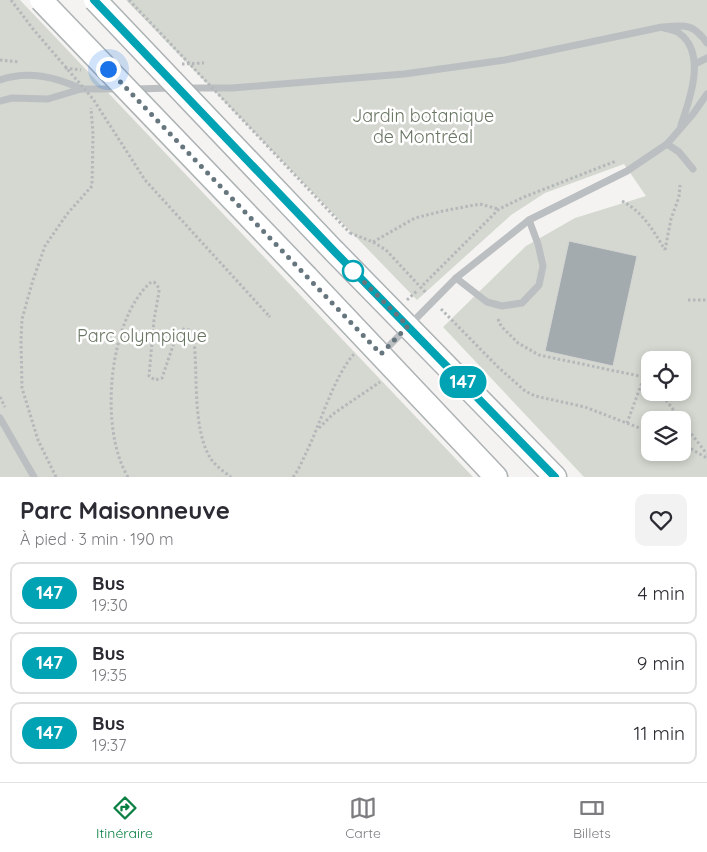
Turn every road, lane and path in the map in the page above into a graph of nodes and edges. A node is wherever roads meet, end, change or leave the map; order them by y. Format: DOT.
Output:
graph roads {
  1 [pos="11,0"];
  2 [pos="41,0"];
  3 [pos="94,0"];
  4 [pos="129,0"];
  5 [pos="662,27"];
  6 [pos="707,43"];
  7 [pos="707,58"];
  8 [pos="695,64"];
  9 [pos="0,80"];
  10 [pos="82,90"];
  11 [pos="707,94"];
  12 [pos="0,101"];
  13 [pos="91,108"];
  14 [pos="679,129"];
  15 [pos="667,144"];
  16 [pos="693,168"];
  17 [pos="680,185"];
  18 [pos="622,201"];
  19 [pos="499,209"];
  20 [pos="530,220"];
  21 [pos="373,242"];
  22 [pos="456,278"];
  23 [pos="418,290"];
  24 [pos="423,291"];
  25 [pos="408,298"];
  26 [pos="688,300"];
  27 [pos="707,300"];
  28 [pos="446,314"];
  29 [pos="270,317"];
  30 [pos="498,319"];
  31 [pos="408,326"];
  32 [pos="355,354"];
  33 [pos="381,354"];
  34 [pos="641,376"];
  35 [pos="381,382"];
  36 [pos="641,385"];
  37 [pos="667,401"];
  38 [pos="674,411"];
  39 [pos="0,418"];
  40 [pos="627,423"];
  41 [pos="641,428"];
  42 [pos="318,429"];
  43 [pos="691,433"];
  44 [pos="691,449"];
  45 [pos="707,454"];
  46 [pos="707,458"];
  47 [pos="34,477"];
  48 [pos="56,477"];
  49 [pos="128,477"];
  50 [pos="231,477"];
  51 [pos="293,477"];
  52 [pos="496,477"];
  53 [pos="555,477"];
  1 -- 29 [label="path, bridge"];
  2 -- 33 [label="main road, bridge"];
  3 -- 31 [label="main road, bridge"];
  4 -- 21 [label="path, bridge"];
  5 -- 6 [label="lane"];
  5 -- 8 [label="lane"];
  5 -- 10 [label="lane"];
  7 -- 8 [label="lane"];
  8 -- 14 [label="lane"];
  9 -- 10 [label="lane"];
  10 -- 12 [label="lane"];
  11 -- 14 [label="lane"];
  13 -- 48 [label="path"];
  14 -- 15 [label="lane"];
  15 -- 16 [label="lane"];
  15 -- 20 [label="lane"];
  17 -- 18 [label="path"];
  19 -- 21 [label="path"];
  20 -- 22 [label="lane"];
  20 -- 22 [label="lane"];
  21 -- 24 [label="path"];
  22 -- 31 [label="lane"];
  23 -- 25 [label="path"];
  26 -- 27 [label="path"];
  28 -- 40 [label="path"];
  30 -- 34 [label="path"];
  31 -- 33 [label="lane"];
  31 -- 53 [label="main road"];
  32 -- 42 [label="path"];
  33 -- 52 [label="main road"];
  35 -- 42 [label="path"];
  36 -- 40 [label="path"];
  37 -- 38 [label="path"];
  39 -- 47 [label="lane"];
  40 -- 41 [label="path"];
  42 -- 51 [label="path"];
  43 -- 45 [label="path"];
  44 -- 46 [label="path"];
  49 -- 50 [label="path"];
}
